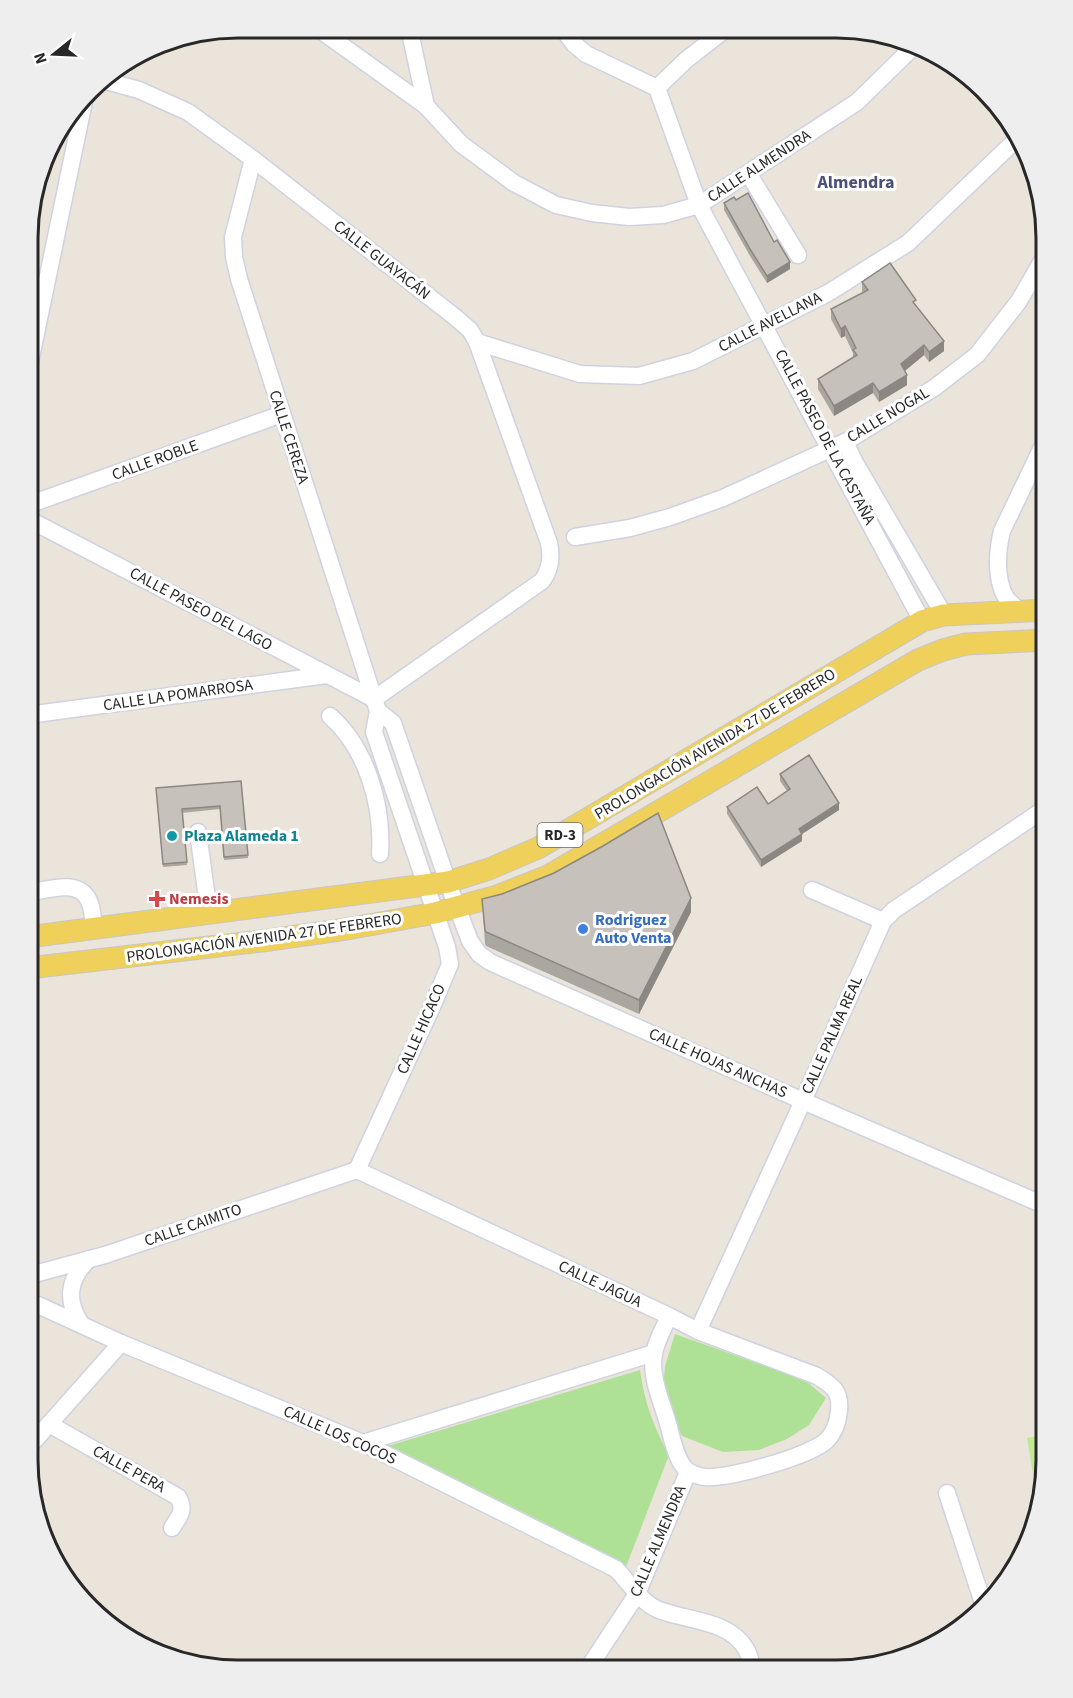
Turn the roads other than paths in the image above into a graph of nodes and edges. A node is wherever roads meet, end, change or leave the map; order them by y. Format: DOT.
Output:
graph roads {
  1 [pos="331,38"];
  2 [pos="411,38"];
  3 [pos="570,38"];
  4 [pos="714,38"];
  5 [pos="908,52"];
  6 [pos="111,82"];
  7 [pos="657,88"];
  8 [pos="426,106"];
  9 [pos="82,112"];
  10 [pos="1012,144"];
  11 [pos="253,159"];
  12 [pos="748,173"];
  13 [pos="699,205"];
  14 [pos="798,255"];
  15 [pos="1036,271"];
  16 [pos="38,320"];
  17 [pos="765,324"];
  18 [pos="477,342"];
  19 [pos="282,414"];
  20 [pos="838,445"];
  21 [pos="1036,460"];
  22 [pos="38,501"];
  23 [pos="38,524"];
  24 [pos="575,537"];
  25 [pos="1036,611"];
  26 [pos="1020,612"];
  27 [pos="944,615"];
  28 [pos="922,621"];
  29 [pos="1036,641"];
  30 [pos="327,675"];
  31 [pos="376,705"];
  32 [pos="38,714"];
  33 [pos="330,716"];
  34 [pos="389,778"];
  35 [pos="372,783"];
  36 [pos="1036,815"];
  37 [pos="198,832"];
  38 [pos="380,854"];
  39 [pos="448,882"];
  40 [pos="425,884"];
  41 [pos="812,890"];
  42 [pos="38,891"];
  43 [pos="457,907"];
  44 [pos="435,913"];
  45 [pos="209,914"];
  46 [pos="883,921"];
  47 [pos="94,929"];
  48 [pos="38,937"];
  49 [pos="470,941"];
  50 [pos="447,947"];
  51 [pos="38,967"];
  52 [pos="803,1101"];
  53 [pos="357,1170"];
  54 [pos="1035,1201"];
  55 [pos="89,1259"];
  56 [pos="38,1273"];
  57 [pos="38,1305"];
  58 [pos="669,1316"];
  59 [pos="82,1325"];
  60 [pos="698,1330"];
  61 [pos="121,1342"];
  62 [pos="654,1353"];
  63 [pos="49,1424"];
  64 [pos="38,1436"];
  65 [pos="363,1443"];
  66 [pos="688,1472"];
  67 [pos="947,1493"];
  68 [pos="172,1528"];
  69 [pos="638,1594"];
  70 [pos="981,1598"];
  71 [pos="594,1660"];
  72 [pos="750,1660"];
  1 -- 8 [label="street, CALLE ALMENDRA"];
  2 -- 8 [label="street"];
  3 -- 7 [label="street"];
  4 -- 7 [label="street"];
  5 -- 12 [label="street, CALLE ALMENDRA"];
  6 -- 11 [label="street, CALLE GUAYACÁN"];
  7 -- 13 [label="street, CALLE PASEO DE LA CASTAÑA"];
  8 -- 13 [label="street, CALLE ALMENDRA"];
  9 -- 16 [label="street"];
  10 -- 17 [label="street, CALLE AVELLANA"];
  11 -- 18 [label="street, CALLE GUAYACÁN"];
  11 -- 19 [label="street, CALLE CEREZA"];
  12 -- 13 [label="street, CALLE ALMENDRA"];
  12 -- 14 [label="street"];
  13 -- 17 [label="street, CALLE PASEO DE LA CASTAÑA"];
  15 -- 20 [label="street, CALLE NOGAL"];
  17 -- 18 [label="street, CALLE AVELLANA"];
  17 -- 20 [label="street, CALLE PASEO DE LA CASTAÑA"];
  18 -- 31 [label="street, CALLE GUAYACÁN"];
  19 -- 22 [label="street, CALLE ROBLE"];
  19 -- 31 [label="street, CALLE CEREZA"];
  20 -- 24 [label="street, CALLE NOGAL"];
  20 -- 27 [label="street, CALLE PASEO DE LA CASTAÑA"];
  20 -- 28 [label="street, CALLE PASEO DE LA CASTAÑA"];
  21 -- 26 [label="street"];
  23 -- 30 [label="street, CALLE PASEO DEL LAGO"];
  25 -- 26 [label="main road, PROLONGACIÓN AVENIDA 27 DE FEBRERO / RD-3"];
  26 -- 27 [label="main road, PROLONGACIÓN AVENIDA 27 DE FEBRERO / RD-3"];
  27 -- 28 [label="main road, PROLONGACIÓN AVENIDA 27 DE FEBRERO / RD-3"];
  28 -- 39 [label="main road, PROLONGACIÓN AVENIDA 27 DE FEBRERO / RD-3"];
  29 -- 43 [label="main road, PROLONGACIÓN AVENIDA 27 DE FEBRERO / RD-3"];
  30 -- 31 [label="street, CALLE PASEO DEL LAGO"];
  30 -- 32 [label="street, CALLE LA POMARROSA"];
  31 -- 34 [label="street, CALLE CEREZA"];
  31 -- 39 [label="street, CALLE CEREZA"];
  33 -- 35 [label="street"];
  34 -- 35 [label="street"];
  34 -- 40 [label="street, CALLE CEREZA"];
  35 -- 38 [label="street"];
  36 -- 46 [label="street, CALLE PALMA REAL"];
  37 -- 45 [label="street"];
  39 -- 40 [label="main road, PROLONGACIÓN AVENIDA 27 DE FEBRERO / RD-3"];
  39 -- 43 [label="street, CALLE CEREZA"];
  40 -- 44 [label="street, CALLE HICACO"];
  40 -- 45 [label="main road, PROLONGACIÓN AVENIDA 27 DE FEBRERO / RD-3"];
  41 -- 46 [label="street"];
  42 -- 47 [label="street"];
  43 -- 44 [label="main road, PROLONGACIÓN AVENIDA 27 DE FEBRERO / RD-3"];
  43 -- 49 [label="street, CALLE CEREZA"];
  44 -- 50 [label="street, CALLE HICACO"];
  44 -- 51 [label="main road, PROLONGACIÓN AVENIDA 27 DE FEBRERO / RD-3"];
  45 -- 47 [label="main road, PROLONGACIÓN AVENIDA 27 DE FEBRERO / RD-3"];
  46 -- 52 [label="street, CALLE PALMA REAL"];
  47 -- 48 [label="main road, PROLONGACIÓN AVENIDA 27 DE FEBRERO / RD-3"];
  49 -- 50 [label="street"];
  49 -- 52 [label="street, CALLE HOJAS ANCHAS"];
  50 -- 53 [label="street, CALLE HICACO"];
  52 -- 54 [label="street, CALLE HOJAS ANCHAS"];
  52 -- 60 [label="street, CALLE PALMA REAL"];
  53 -- 55 [label="street, CALLE CAIMITO"];
  53 -- 58 [label="street, CALLE JAGUA"];
  55 -- 56 [label="street, CALLE CAIMITO"];
  55 -- 59 [label="street"];
  57 -- 59 [label="street, CALLE LOS COCOS"];
  58 -- 60 [label="street, CALLE JAGUA"];
  58 -- 62 [label="street"];
  59 -- 61 [label="street, CALLE LOS COCOS"];
  60 -- 66 [label="street, CALLE JAGUA"];
  61 -- 63 [label="street"];
  61 -- 65 [label="street, CALLE LOS COCOS"];
  62 -- 65 [label="street"];
  62 -- 66 [label="street"];
  63 -- 64 [label="street"];
  63 -- 68 [label="street, CALLE PERA"];
  65 -- 69 [label="street, CALLE LOS COCOS"];
  66 -- 69 [label="street, CALLE ALMENDRA"];
  67 -- 70 [label="street"];
  69 -- 71 [label="street, CALLE ALMENDRA"];
  69 -- 72 [label="street, CALLE LOS COCOS"];
}
